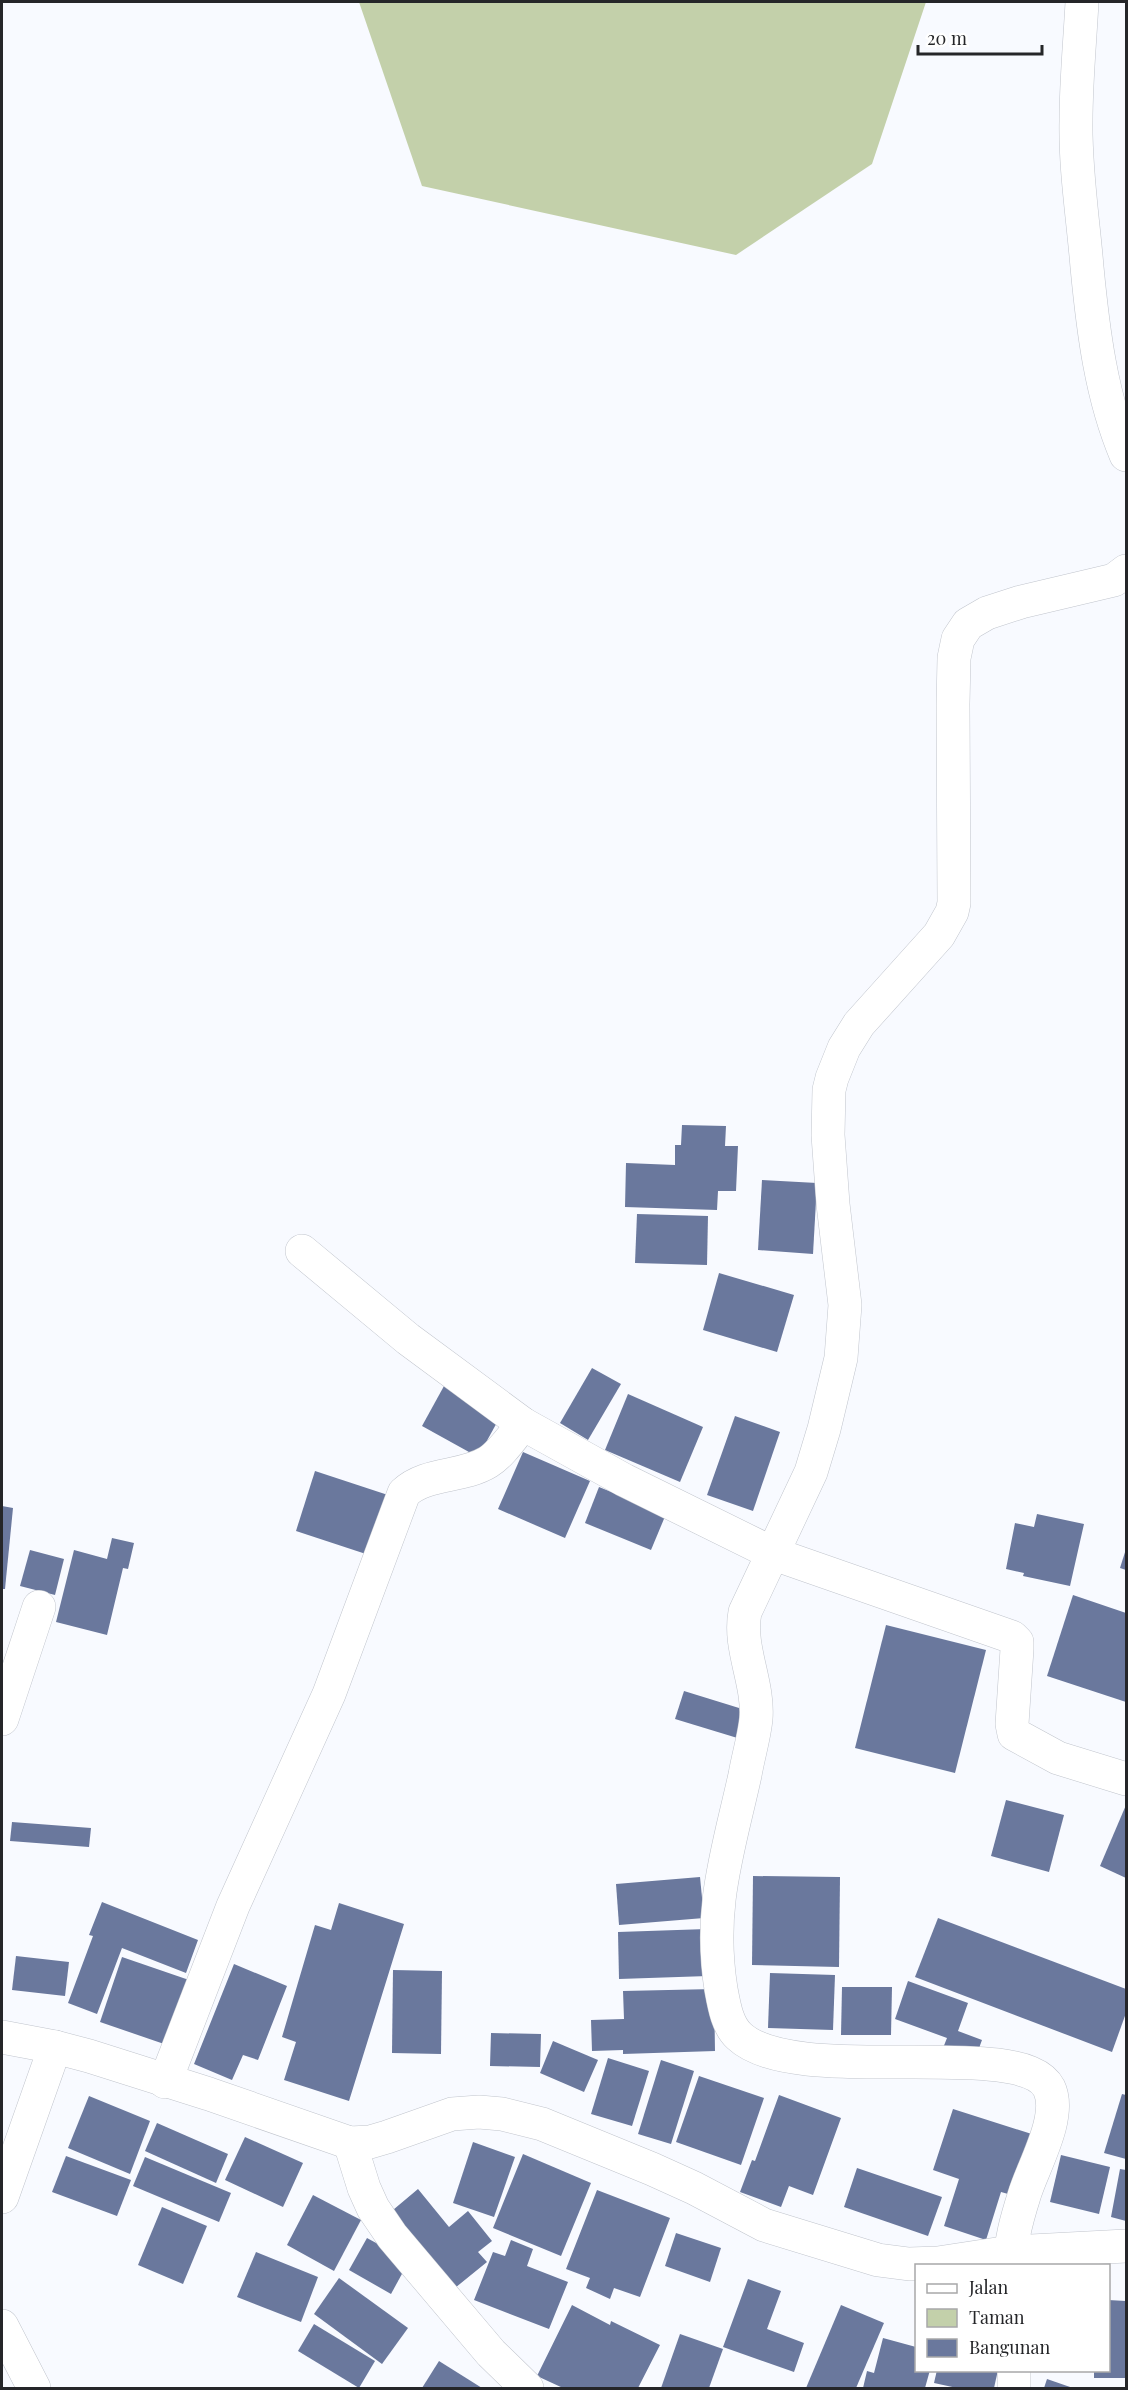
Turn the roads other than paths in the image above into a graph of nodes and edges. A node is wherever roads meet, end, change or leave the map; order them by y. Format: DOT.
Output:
graph roads {
  1 [pos="1082,2"];
  2 [pos="1126,455"];
  3 [pos="1126,571"];
  4 [pos="302,1251"];
  5 [pos="523,1424"];
  6 [pos="774,1554"];
  7 [pos="39,1607"];
  8 [pos="2,1719"];
  9 [pos="1126,1779"];
  10 [pos="2,2037"];
  11 [pos="55,2047"];
  12 [pos="165,2082"];
  13 [pos="350,2143"];
  14 [pos="2,2197"];
  15 [pos="1126,2246"];
  16 [pos="1010,2259"];
  17 [pos="2,2326"];
  18 [pos="1014,2372"];
  19 [pos="34,2388"];
  20 [pos="527,2388"];
  21 [pos="1014,2388"];
  1 -- 2 [label="street"];
  3 -- 6 [label="street"];
  4 -- 5 [label="street"];
  5 -- 6 [label="street"];
  5 -- 12 [label="street"];
  6 -- 9 [label="street"];
  6 -- 16 [label="street"];
  7 -- 8 [label="street"];
  10 -- 11 [label="street"];
  11 -- 12 [label="street"];
  11 -- 14 [label="street"];
  12 -- 13 [label="street"];
  13 -- 16 [label="street"];
  13 -- 20 [label="street"];
  15 -- 16 [label="street"];
  17 -- 19 [label="street"];
  18 -- 21 [label="street"];
}
